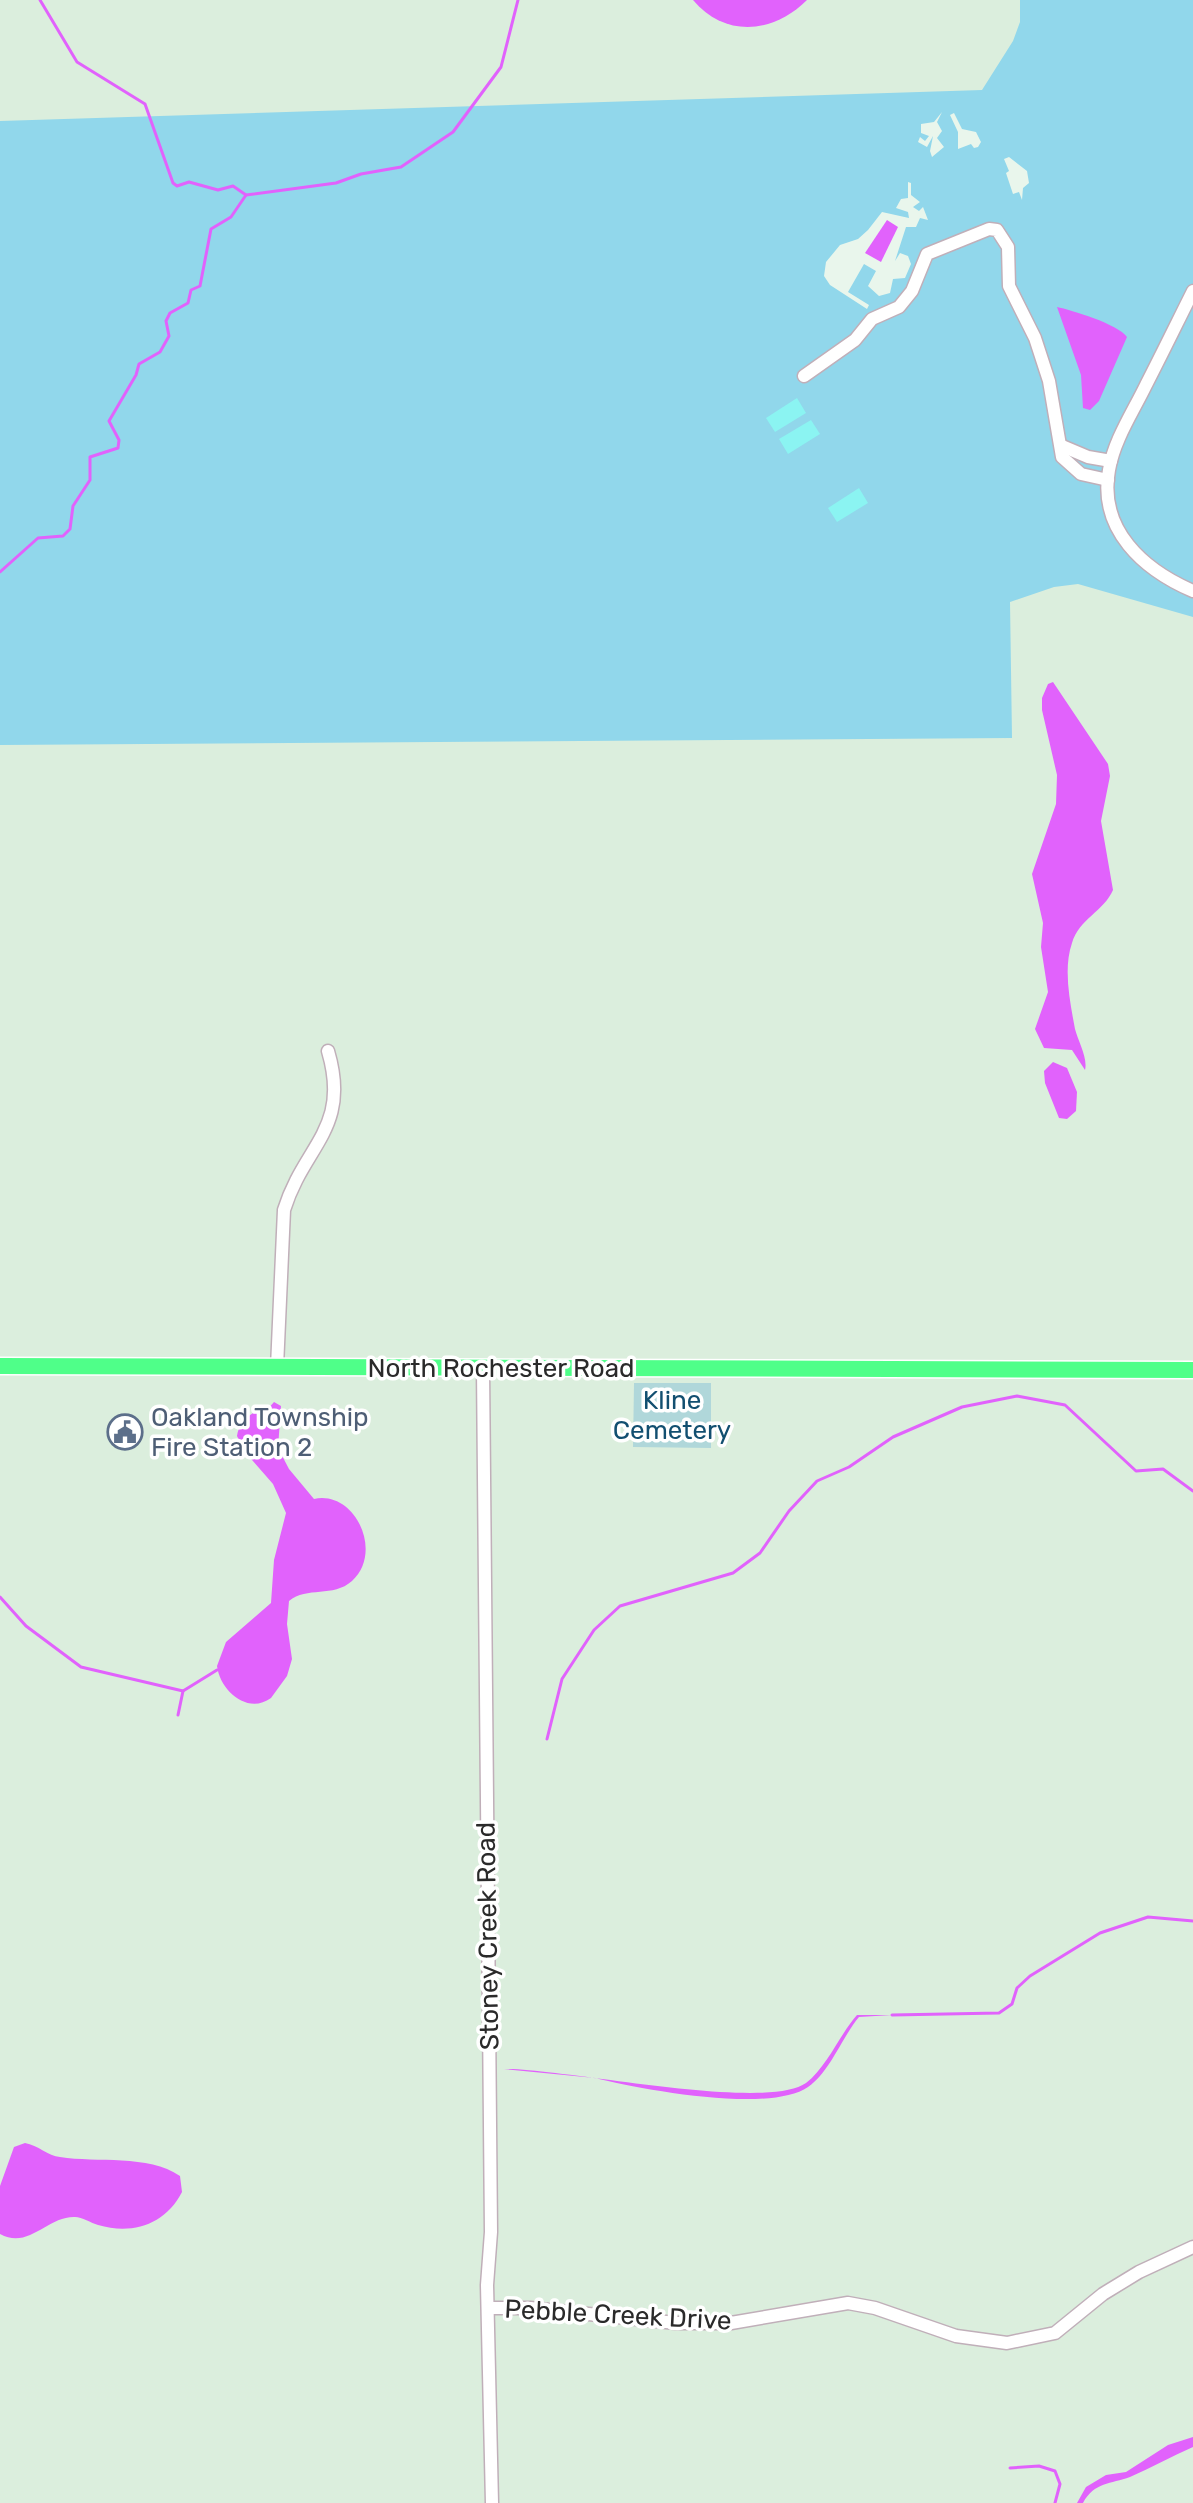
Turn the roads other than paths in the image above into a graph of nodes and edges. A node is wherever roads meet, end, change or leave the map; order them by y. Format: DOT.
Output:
graph roads {
  1 [pos="1193,291"];
  2 [pos="804,376"];
  3 [pos="1062,446"];
  4 [pos="1111,461"];
  5 [pos="1108,480"];
  6 [pos="1193,591"];
  7 [pos="328,1051"];
  8 [pos="0,1366"];
  9 [pos="277,1367"];
  10 [pos="483,1369"];
  11 [pos="1193,1370"];
  12 [pos="1193,2247"];
  13 [pos="489,2308"];
  14 [pos="492,2503"];
  1 -- 4 [label="street"];
  2 -- 3 [label="street"];
  3 -- 4 [label="street"];
  3 -- 5 [label="street"];
  4 -- 5 [label="street"];
  5 -- 6 [label="street"];
  7 -- 9 [label="street"];
  8 -- 9 [label="main road, North Rochester Road"];
  9 -- 10 [label="main road, North Rochester Road"];
  10 -- 11 [label="main road, North Rochester Road"];
  10 -- 13 [label="street, Stoney Creek Road"];
  12 -- 13 [label="street, Pebble Creek Drive"];
  13 -- 14 [label="street, Stoney Creek Road"];
}
